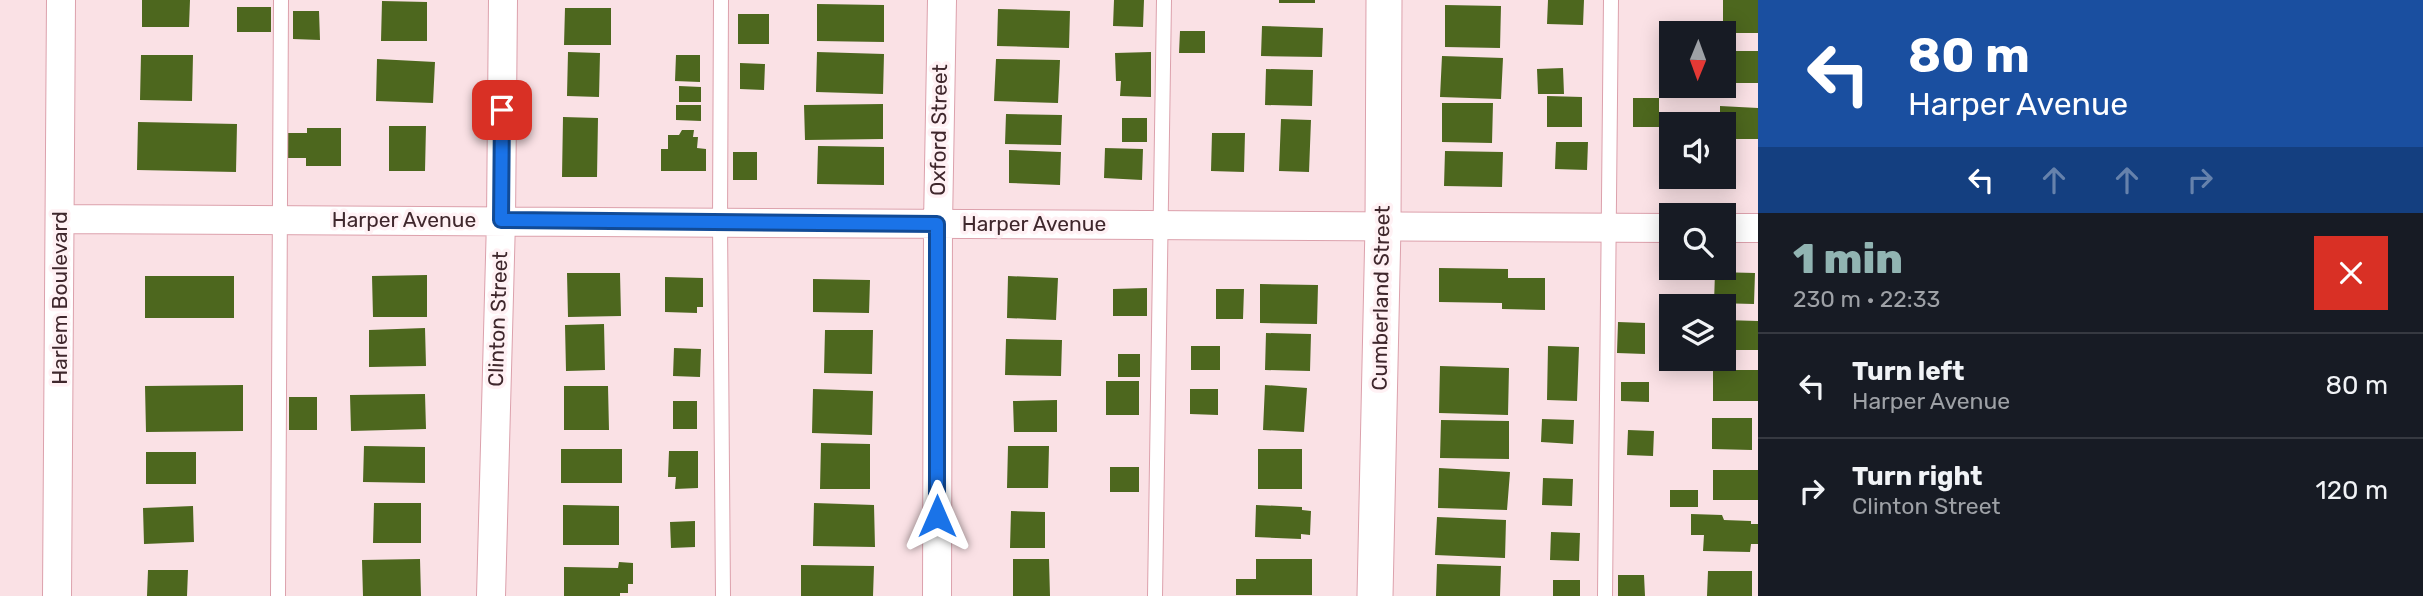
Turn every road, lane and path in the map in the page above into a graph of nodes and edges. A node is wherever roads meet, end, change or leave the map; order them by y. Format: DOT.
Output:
graph roads {
  1 [pos="61,0"];
  2 [pos="281,0"];
  3 [pos="503,0"];
  4 [pos="721,0"];
  5 [pos="942,0"];
  6 [pos="1164,0"];
  7 [pos="1384,0"];
  8 [pos="1611,0"];
  9 [pos="60,219"];
  10 [pos="279,220"];
  11 [pos="501,220"];
  12 [pos="720,222"];
  13 [pos="937,224"];
  14 [pos="1159,225"];
  15 [pos="1383,226"];
  16 [pos="1609,228"];
  17 [pos="1659,228"];
  18 [pos="1736,228"];
  19 [pos="1758,228"];
  20 [pos="57,596"];
  21 [pos="278,596"];
  22 [pos="491,596"];
  23 [pos="723,596"];
  24 [pos="937,596"];
  25 [pos="1155,596"];
  26 [pos="1376,596"];
  27 [pos="1605,596"];
  1 -- 9 [label="street, Harlem Boulevard"];
  2 -- 10 [label="lane"];
  3 -- 11 [label="street, Clinton Street"];
  4 -- 12 [label="lane"];
  5 -- 13 [label="street, Oxford Street"];
  6 -- 14 [label="lane"];
  7 -- 15 [label="street, Cumberland Street"];
  8 -- 16 [label="lane"];
  9 -- 10 [label="street, Harper Avenue"];
  9 -- 20 [label="street, Harlem Boulevard"];
  10 -- 11 [label="street, Harper Avenue"];
  10 -- 21 [label="lane"];
  11 -- 12 [label="street, Harper Avenue"];
  11 -- 22 [label="street, Clinton Street"];
  12 -- 13 [label="street, Harper Avenue"];
  12 -- 23 [label="lane"];
  13 -- 14 [label="street, Harper Avenue"];
  13 -- 24 [label="street, Oxford Street"];
  14 -- 15 [label="street, Harper Avenue"];
  14 -- 25 [label="lane"];
  15 -- 16 [label="street, Harper Avenue"];
  15 -- 26 [label="street, Cumberland Street"];
  16 -- 17 [label="street, Harper Avenue"];
  16 -- 27 [label="lane"];
  18 -- 19 [label="street"];
}
